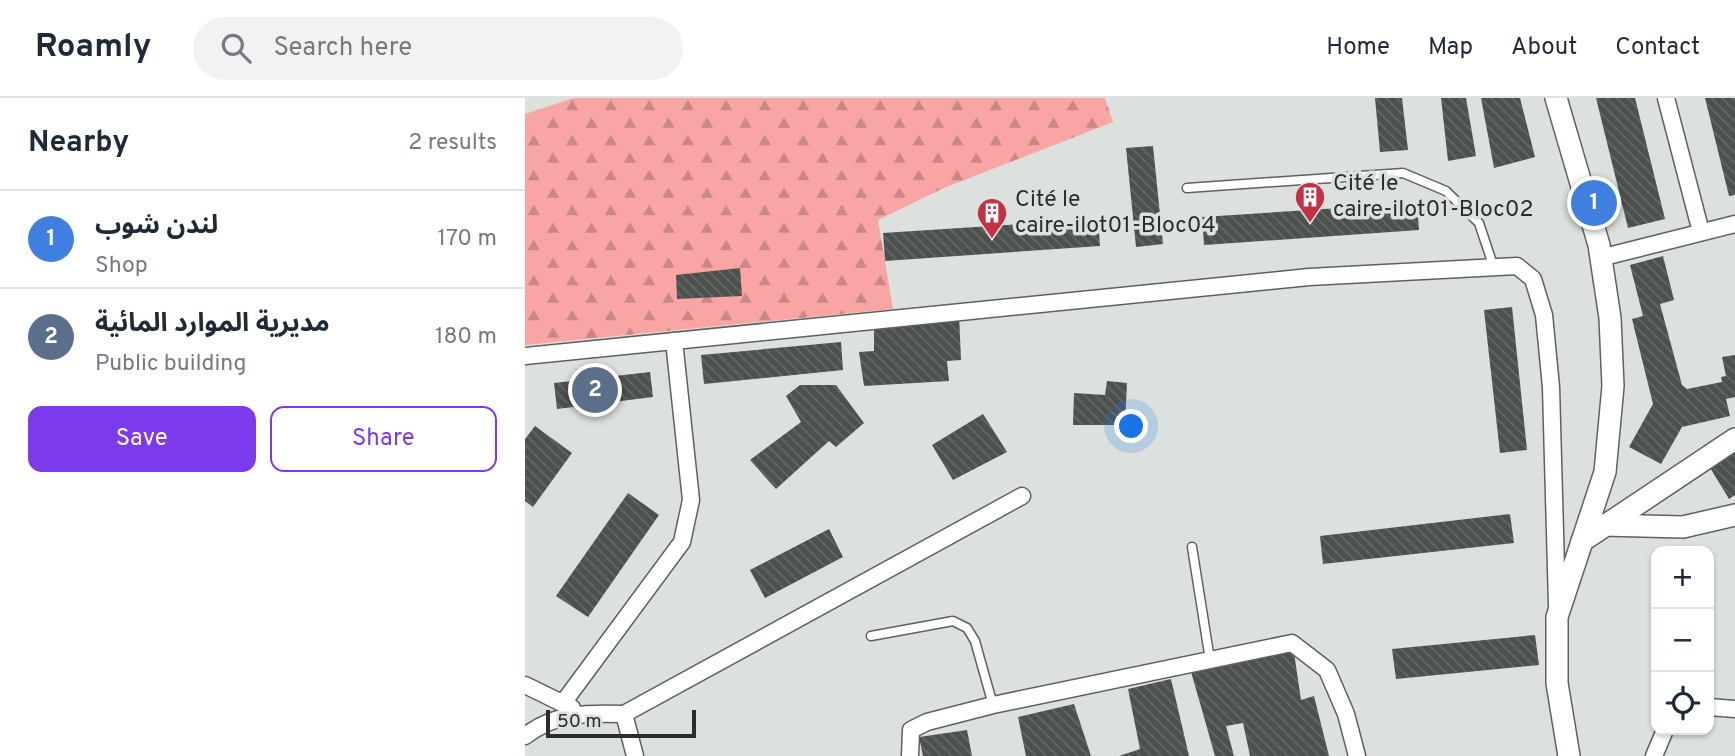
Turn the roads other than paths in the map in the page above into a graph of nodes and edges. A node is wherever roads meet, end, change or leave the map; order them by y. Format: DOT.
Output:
graph roads {
  1 [pos="1556,98"];
  2 [pos="1666,98"];
  3 [pos="1187,188"];
  4 [pos="1735,224"];
  5 [pos="1701,232"];
  6 [pos="1601,258"];
  7 [pos="1493,265"];
  8 [pos="674,341"];
  9 [pos="525,356"];
  10 [pos="1735,439"];
  11 [pos="1022,496"];
  12 [pos="1735,515"];
  13 [pos="1603,525"];
  14 [pos="1582,541"];
  15 [pos="1192,547"];
  16 [pos="1557,617"];
  17 [pos="871,636"];
  18 [pos="1210,660"];
  19 [pos="525,685"];
  20 [pos="562,704"];
  21 [pos="993,705"];
  22 [pos="1714,707"];
  23 [pos="1735,709"];
  24 [pos="580,712"];
  25 [pos="624,714"];
  26 [pos="1663,735"];
  27 [pos="525,736"];
  28 [pos="635,756"];
  29 [pos="910,756"];
  30 [pos="1357,756"];
  31 [pos="1569,756"];
  32 [pos="1654,756"];
  1 -- 6 [label="street"];
  2 -- 5 [label="street"];
  3 -- 7 [label="lane"];
  4 -- 5 [label="street"];
  5 -- 6 [label="street"];
  6 -- 14 [label="street"];
  7 -- 8 [label="street"];
  7 -- 16 [label="street"];
  8 -- 9 [label="street"];
  8 -- 20 [label="street"];
  10 -- 13 [label="street"];
  11 -- 25 [label="street"];
  12 -- 13 [label="street"];
  13 -- 14 [label="street"];
  14 -- 16 [label="street"];
  15 -- 18 [label="lane"];
  16 -- 31 [label="street"];
  17 -- 21 [label="lane"];
  18 -- 21 [label="street"];
  18 -- 30 [label="street"];
  19 -- 20 [label="street"];
  20 -- 24 [label="street"];
  21 -- 29 [label="street"];
  22 -- 23 [label="street"];
  24 -- 25 [label="street"];
  24 -- 27 [label="street"];
  25 -- 28 [label="street"];
  26 -- 32 [label="street"];
}
